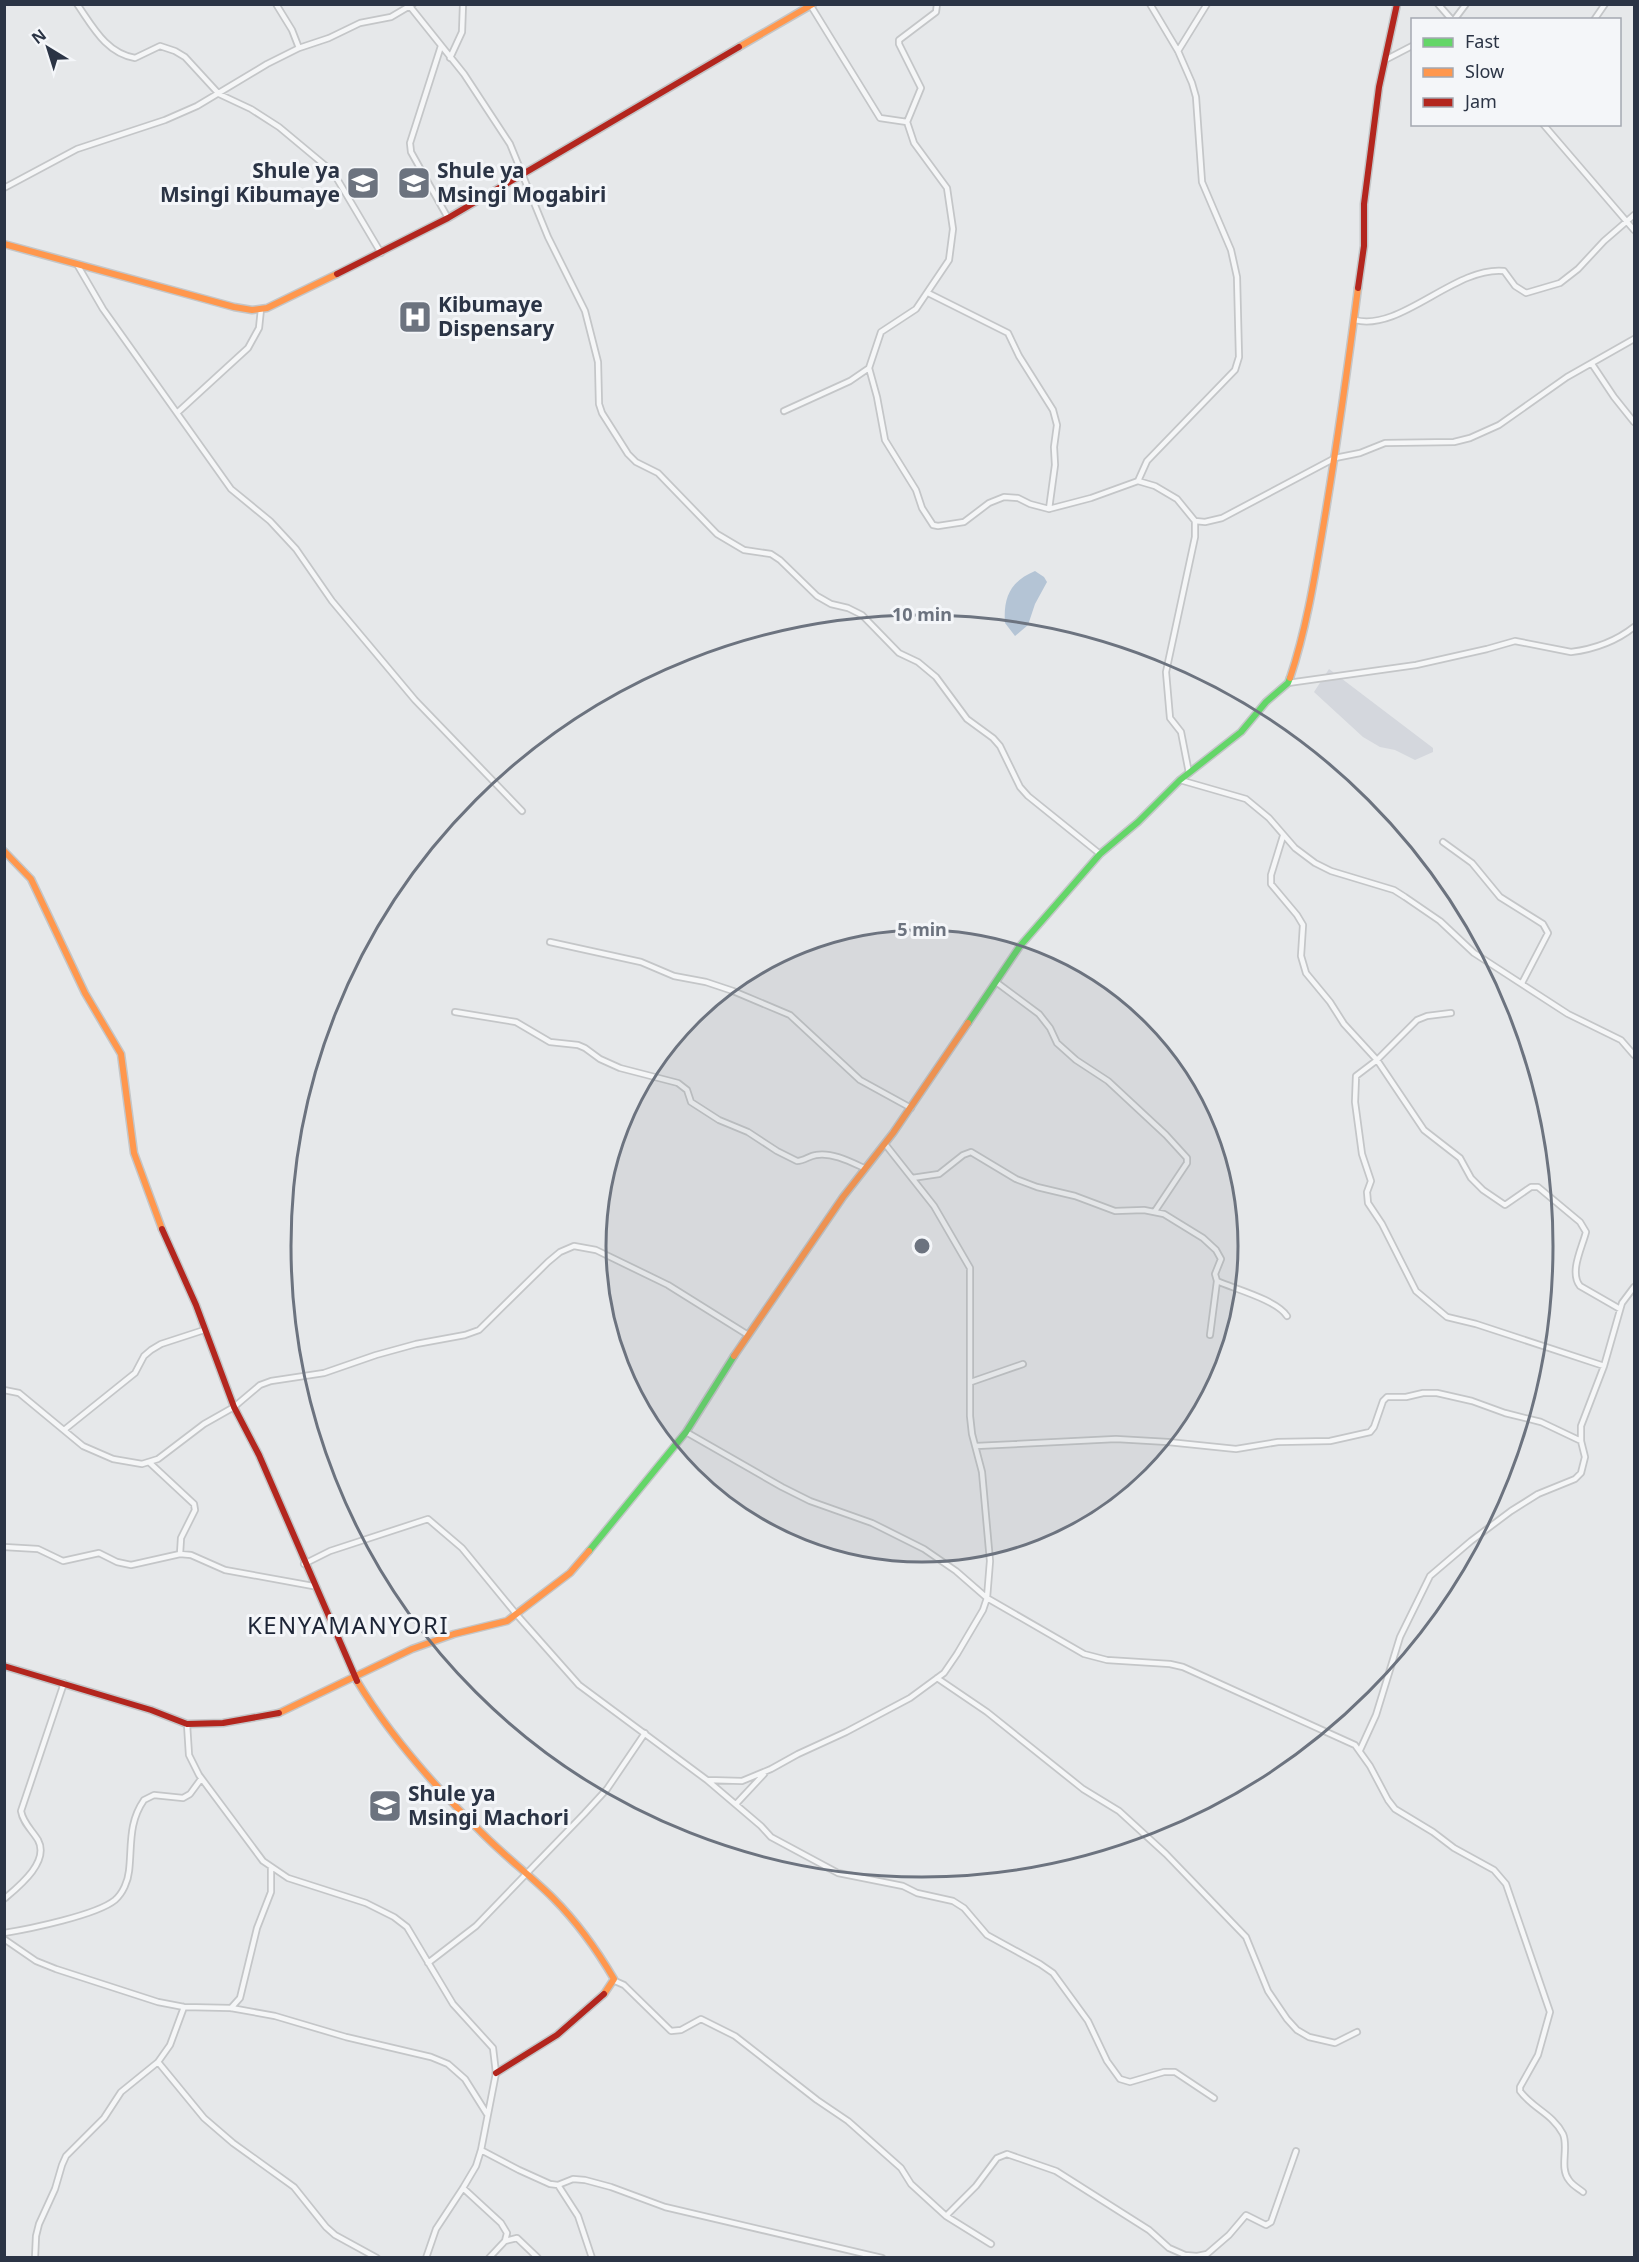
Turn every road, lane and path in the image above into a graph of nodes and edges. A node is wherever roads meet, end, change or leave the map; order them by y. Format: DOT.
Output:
graph roads {
  1 [pos="77,4"];
  2 [pos="276,4"];
  3 [pos="463,4"];
  4 [pos="937,4"];
  5 [pos="1150,4"];
  6 [pos="1207,4"];
  7 [pos="1397,4"];
  8 [pos="1438,4"];
  9 [pos="1466,4"];
  10 [pos="1605,4"];
  11 [pos="410,5"];
  12 [pos="812,5"];
  13 [pos="1451,18"];
  14 [pos="1455,18"];
  15 [pos="1595,18"];
  16 [pos="441,46"];
  17 [pos="1411,47"];
  18 [pos="299,48"];
  19 [pos="1178,51"];
  20 [pos="450,58"];
  21 [pos="1385,60"];
  22 [pos="219,94"];
  23 [pos="908,122"];
  24 [pos="1545,126"];
  25 [pos="524,174"];
  26 [pos="4,188"];
  27 [pos="1635,215"];
  28 [pos="448,218"];
  29 [pos="1627,221"];
  30 [pos="1635,230"];
  31 [pos="4,244"];
  32 [pos="381,253"];
  33 [pos="78,266"];
  34 [pos="928,293"];
  35 [pos="261,309"];
  36 [pos="1355,320"];
  37 [pos="1635,339"];
  38 [pos="1592,364"];
  39 [pos="869,368"];
  40 [pos="784,411"];
  41 [pos="177,413"];
  42 [pos="1635,422"];
  43 [pos="1335,458"];
  44 [pos="1138,481"];
  45 [pos="1049,509"];
  46 [pos="1195,521"];
  47 [pos="1635,627"];
  48 [pos="1288,683"];
  49 [pos="1189,773"];
  50 [pos="1180,780"];
  51 [pos="522,810"];
  52 [pos="1283,836"];
  53 [pos="1443,842"];
  54 [pos="4,852"];
  55 [pos="1100,854"];
  56 [pos="549,942"];
  57 [pos="996,982"];
  58 [pos="1522,983"];
  59 [pos="454,1012"];
  60 [pos="1451,1013"];
  61 [pos="1635,1055"];
  62 [pos="1377,1060"];
  63 [pos="911,1108"];
  64 [pos="885,1143"];
  65 [pos="864,1168"];
  66 [pos="912,1179"];
  67 [pos="1155,1211"];
  68 [pos="1217,1281"];
  69 [pos="1635,1287"];
  70 [pos="1620,1309"];
  71 [pos="1287,1316"];
  72 [pos="204,1330"];
  73 [pos="748,1335"];
  74 [pos="1210,1335"];
  75 [pos="1023,1364"];
  76 [pos="1604,1366"];
  77 [pos="971,1382"];
  78 [pos="4,1390"];
  79 [pos="234,1407"];
  80 [pos="64,1430"];
  81 [pos="686,1432"];
  82 [pos="1581,1441"];
  83 [pos="976,1446"];
  84 [pos="150,1463"];
  85 [pos="4,1547"];
  86 [pos="180,1554"];
  87 [pos="304,1564"];
  88 [pos="314,1586"];
  89 [pos="987,1598"];
  90 [pos="517,1616"];
  91 [pos="4,1666"];
  92 [pos="354,1677"];
  93 [pos="937,1678"];
  94 [pos="64,1683"];
  95 [pos="187,1724"];
  96 [pos="645,1733"];
  97 [pos="1360,1750"];
  98 [pos="771,1769"];
  99 [pos="201,1779"];
  100 [pos="707,1780"];
  101 [pos="736,1804"];
  102 [pos="271,1868"];
  103 [pos="524,1873"];
  104 [pos="4,1899"];
  105 [pos="4,1933"];
  106 [pos="4,1939"];
  107 [pos="428,1963"];
  108 [pos="615,1981"];
  109 [pos="184,2007"];
  110 [pos="231,2008"];
  111 [pos="1358,2032"];
  112 [pos="158,2062"];
  113 [pos="496,2073"];
  114 [pos="1214,2098"];
  115 [pos="487,2114"];
  116 [pos="481,2150"];
  117 [pos="1296,2151"];
  118 [pos="558,2185"];
  119 [pos="463,2188"];
  120 [pos="1583,2192"];
  121 [pos="946,2216"];
  122 [pos="505,2241"];
  123 [pos="991,2244"];
  124 [pos="591,2257"];
  125 [pos="35,2258"];
  126 [pos="377,2258"];
  127 [pos="426,2258"];
  128 [pos="489,2258"];
  129 [pos="538,2258"];
  130 [pos="882,2258"];
  1 -- 22 [label="street"];
  2 -- 18 [label="street"];
  3 -- 20 [label="street"];
  4 -- 23 [label="street"];
  5 -- 19 [label="street"];
  6 -- 19 [label="street"];
  7 -- 21 [label="street"];
  8 -- 13 [label="street"];
  9 -- 14 [label="street"];
  10 -- 15 [label="street"];
  11 -- 16 [label="street"];
  11 -- 18 [label="street"];
  12 -- 23 [label="street"];
  12 -- 25 [label="street"];
  16 -- 20 [label="street"];
  16 -- 28 [label="street"];
  17 -- 21 [label="street"];
  18 -- 22 [label="street"];
  19 -- 44 [label="street"];
  20 -- 25 [label="street"];
  21 -- 36 [label="street"];
  22 -- 26 [label="street"];
  22 -- 32 [label="street"];
  23 -- 34 [label="street"];
  24 -- 29 [label="street"];
  25 -- 28 [label="street"];
  25 -- 55 [label="street"];
  27 -- 29 [label="street"];
  28 -- 32 [label="street"];
  29 -- 30 [label="street"];
  29 -- 36 [label="street"];
  31 -- 33 [label="street"];
  32 -- 35 [label="street"];
  33 -- 35 [label="street"];
  33 -- 41 [label="street"];
  34 -- 39 [label="street"];
  34 -- 45 [label="street"];
  35 -- 41 [label="street"];
  36 -- 43 [label="street"];
  37 -- 38 [label="street"];
  38 -- 42 [label="street"];
  38 -- 43 [label="street"];
  39 -- 40 [label="street"];
  39 -- 45 [label="street"];
  41 -- 51 [label="street"];
  43 -- 46 [label="street"];
  43 -- 48 [label="street"];
  44 -- 45 [label="street"];
  44 -- 46 [label="street"];
  46 -- 49 [label="street"];
  47 -- 48 [label="street"];
  48 -- 49 [label="street"];
  49 -- 50 [label="street"];
  50 -- 52 [label="street"];
  50 -- 55 [label="street"];
  52 -- 58 [label="street"];
  52 -- 62 [label="street"];
  53 -- 58 [label="street"];
  54 -- 72 [label="street"];
  55 -- 57 [label="street"];
  56 -- 63 [label="street"];
  57 -- 63 [label="street"];
  57 -- 67 [label="street"];
  58 -- 61 [label="street"];
  59 -- 65 [label="street"];
  60 -- 62 [label="street"];
  62 -- 70 [label="street"];
  62 -- 76 [label="street"];
  63 -- 64 [label="street"];
  64 -- 65 [label="street"];
  64 -- 66 [label="street"];
  65 -- 73 [label="street"];
  66 -- 67 [label="street"];
  66 -- 77 [label="street"];
  67 -- 68 [label="street"];
  68 -- 71 [label="street"];
  68 -- 74 [label="street"];
  69 -- 70 [label="street"];
  70 -- 76 [label="street"];
  72 -- 79 [label="street"];
  72 -- 80 [label="street"];
  73 -- 79 [label="street"];
  73 -- 81 [label="street"];
  75 -- 77 [label="street"];
  76 -- 82 [label="street"];
  77 -- 83 [label="street"];
  78 -- 80 [label="street"];
  79 -- 84 [label="street"];
  79 -- 87 [label="street"];
  80 -- 84 [label="street"];
  81 -- 89 [label="street"];
  81 -- 90 [label="street"];
  82 -- 83 [label="street"];
  82 -- 97 [label="street"];
  83 -- 89 [label="street"];
  84 -- 86 [label="street"];
  85 -- 86 [label="street"];
  86 -- 88 [label="street"];
  87 -- 88 [label="street"];
  87 -- 90 [label="street"];
  88 -- 92 [label="street"];
  89 -- 93 [label="street"];
  89 -- 97 [label="street"];
  90 -- 92 [label="street"];
  90 -- 96 [label="street"];
  91 -- 94 [label="street"];
  92 -- 95 [label="street"];
  92 -- 103 [label="street"];
  93 -- 98 [label="street"];
  93 -- 111 [label="street"];
  94 -- 95 [label="street"];
  94 -- 104 [label="street"];
  95 -- 99 [label="street"];
  96 -- 100 [label="street"];
  96 -- 103 [label="street"];
  97 -- 120 [label="street"];
  98 -- 100 [label="street"];
  98 -- 101 [label="street"];
  99 -- 102 [label="street"];
  99 -- 105 [label="street"];
  100 -- 101 [label="street"];
  101 -- 114 [label="street"];
  102 -- 107 [label="street"];
  102 -- 110 [label="street"];
  103 -- 107 [label="street"];
  103 -- 108 [label="street"];
  106 -- 109 [label="street"];
  107 -- 113 [label="street"];
  108 -- 113 [label="street"];
  108 -- 121 [label="street"];
  109 -- 110 [label="street"];
  109 -- 112 [label="street"];
  110 -- 115 [label="street"];
  112 -- 125 [label="street"];
  112 -- 126 [label="street"];
  113 -- 115 [label="street"];
  115 -- 116 [label="street"];
  116 -- 118 [label="street"];
  116 -- 119 [label="street"];
  117 -- 121 [label="street"];
  118 -- 124 [label="street"];
  118 -- 130 [label="street"];
  119 -- 122 [label="street"];
  119 -- 127 [label="street"];
  121 -- 123 [label="street"];
  122 -- 128 [label="street"];
  122 -- 129 [label="street"];
}
